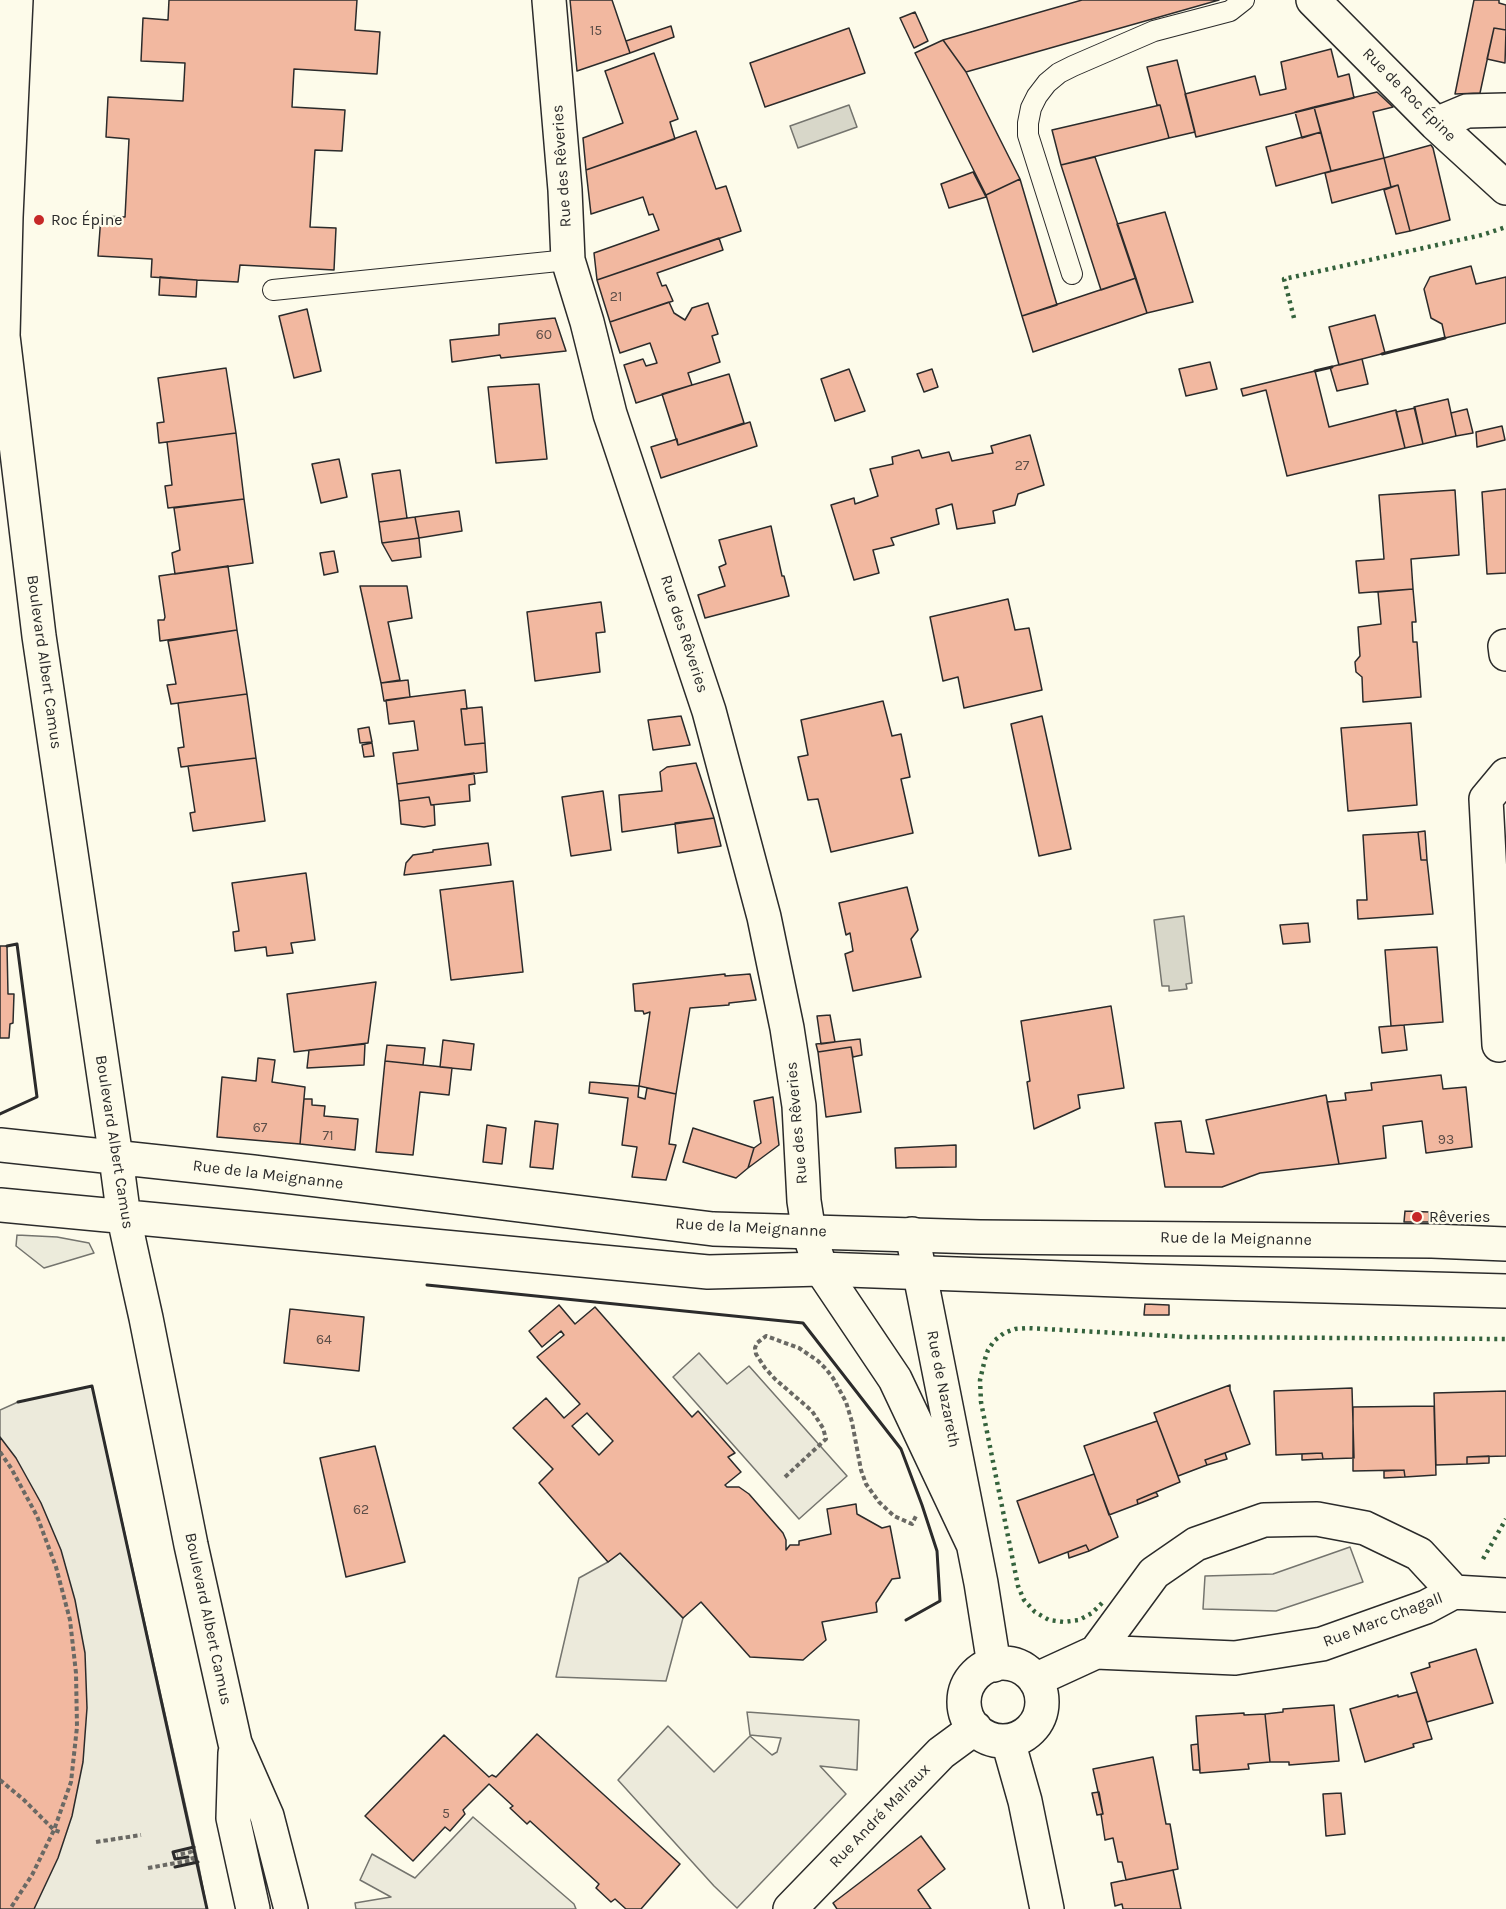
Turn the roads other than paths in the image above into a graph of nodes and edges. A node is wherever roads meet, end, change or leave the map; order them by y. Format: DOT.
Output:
graph roads {
  1 [pos="16,0"];
  2 [pos="549,0"];
  3 [pos="1244,0"];
  4 [pos="1313,0"];
  5 [pos="1506,110"];
  6 [pos="1436,124"];
  7 [pos="1506,188"];
  8 [pos="568,260"];
  9 [pos="1071,274"];
  10 [pos="273,290"];
  11 [pos="1,336"];
  12 [pos="13,537"];
  13 [pos="1506,775"];
  14 [pos="1499,1045"];
  15 [pos="0,1145"];
  16 [pos="116,1158"];
  17 [pos="0,1205"];
  18 [pos="124,1218"];
  19 [pos="809,1233"];
  20 [pos="912,1234"];
  21 [pos="1506,1244"];
  22 [pos="821,1269"];
  23 [pos="920,1272"];
  24 [pos="1506,1291"];
  25 [pos="973,1544"];
  26 [pos="1454,1592"];
  27 [pos="1506,1595"];
  28 [pos="1096,1652"];
  29 [pos="994,1665"];
  30 [pos="1035,1680"];
  31 [pos="975,1728"];
  32 [pos="1008,1741"];
  33 [pos="235,1743"];
  34 [pos="253,1909"];
  35 [pos="291,1909"];
  36 [pos="790,1909"];
  37 [pos="1047,1909"];
  1 -- 11 [label="street, Boulevard Albert Camus"];
  2 -- 8 [label="street, Rue des Rêveries"];
  3 -- 9 [label="lane"];
  4 -- 6 [label="street, Rue de Roc Épine"];
  5 -- 6 [label="street"];
  6 -- 7 [label="street, Rue de Roc Épine"];
  8 -- 10 [label="lane"];
  8 -- 19 [label="street, Rue des Rêveries"];
  11 -- 12 [label="street, Boulevard Albert Camus"];
  12 -- 16 [label="street, Boulevard Albert Camus"];
  13 -- 14 [label="street"];
  15 -- 16 [label="street, Rue de la Meignanne"];
  16 -- 18 [label="street, Boulevard Albert Camus"];
  16 -- 19 [label="street, Rue de la Meignanne"];
  17 -- 18 [label="street"];
  18 -- 22 [label="street"];
  18 -- 33 [label="street, Boulevard Albert Camus"];
  19 -- 20 [label="street, Rue de la Meignanne"];
  19 -- 22 [label="street, Rue des Rêveries"];
  20 -- 21 [label="street, Rue de la Meignanne"];
  20 -- 23 [label="street, Rue de Nazareth"];
  22 -- 23 [label="street"];
  22 -- 25 [label="street, Rue de Nazareth"];
  23 -- 24 [label="street"];
  23 -- 25 [label="street, Rue de Nazareth"];
  25 -- 29 [label="street, Rue de Nazareth"];
  26 -- 27 [label="street, Rue Marc Chagall"];
  26 -- 28 [label="street, Rue Marc Chagall"];
  26 -- 28 [label="street, Rue Marc Chagall"];
  28 -- 30 [label="street, Rue Marc Chagall"];
  29 -- 30 [label="street"];
  29 -- 31 [label="street"];
  30 -- 32 [label="street"];
  31 -- 32 [label="street"];
  31 -- 36 [label="street, Rue André Malraux"];
  32 -- 37 [label="street"];
  33 -- 34 [label="street, Boulevard Albert Camus"];
  33 -- 35 [label="street, Boulevard Albert Camus"];
}
